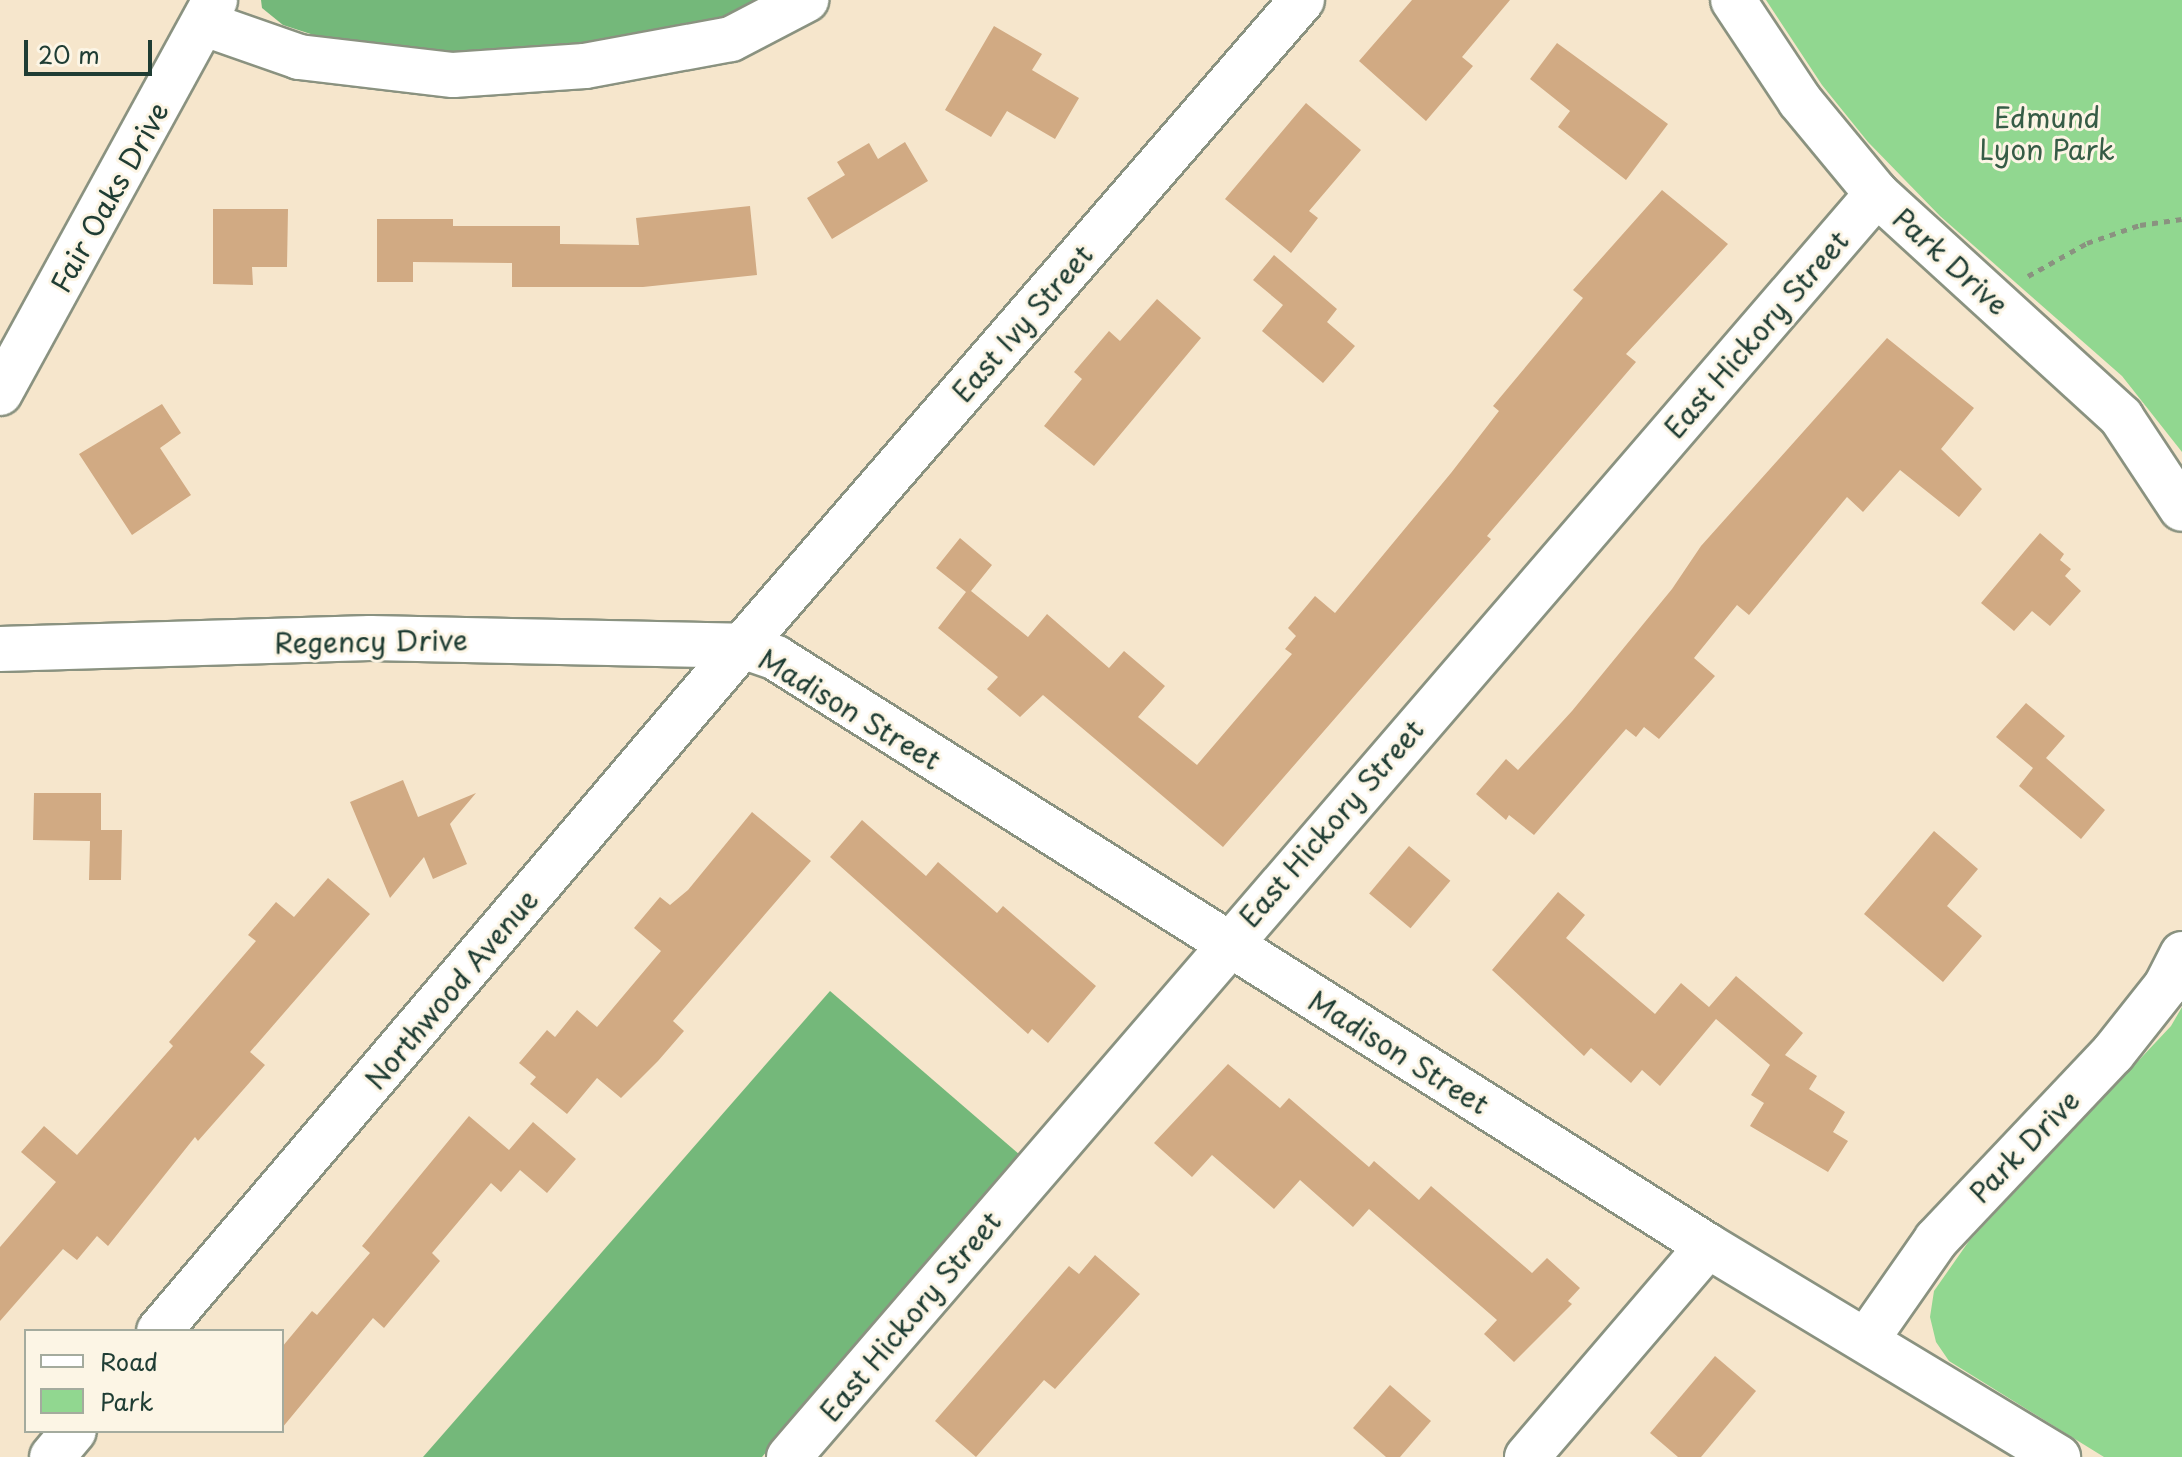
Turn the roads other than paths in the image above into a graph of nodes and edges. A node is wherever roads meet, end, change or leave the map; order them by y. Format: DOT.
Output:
graph roads {
  1 [pos="806,0"];
  2 [pos="1302,0"];
  3 [pos="1733,0"];
  4 [pos="210,12"];
  5 [pos="1877,194"];
  6 [pos="0,393"];
  7 [pos="2182,509"];
  8 [pos="742,646"];
  9 [pos="0,649"];
  10 [pos="1226,944"];
  11 [pos="2182,954"];
  12 [pos="1708,1246"];
  13 [pos="161,1329"];
  14 [pos="1867,1339"];
  15 [pos="72,1433"];
  16 [pos="52,1457"];
  17 [pos="789,1457"];
  18 [pos="1527,1457"];
  19 [pos="2058,1457"];
  1 -- 4 [label="street"];
  2 -- 8 [label="street, East Ivy Street"];
  3 -- 5 [label="street, Park Drive"];
  4 -- 6 [label="street, Fair Oaks Drive"];
  5 -- 7 [label="street, Park Drive"];
  5 -- 10 [label="street, East Hickory Street"];
  8 -- 9 [label="street, Regency Drive"];
  8 -- 10 [label="street, Madison Street"];
  8 -- 13 [label="street, Northwood Avenue"];
  10 -- 12 [label="street, Madison Street"];
  10 -- 17 [label="street, East Hickory Street"];
  11 -- 14 [label="street, Park Drive"];
  12 -- 14 [label="street, Madison Street"];
  12 -- 18 [label="street"];
  14 -- 19 [label="street, Madison Street"];
  15 -- 16 [label="street"];
}
